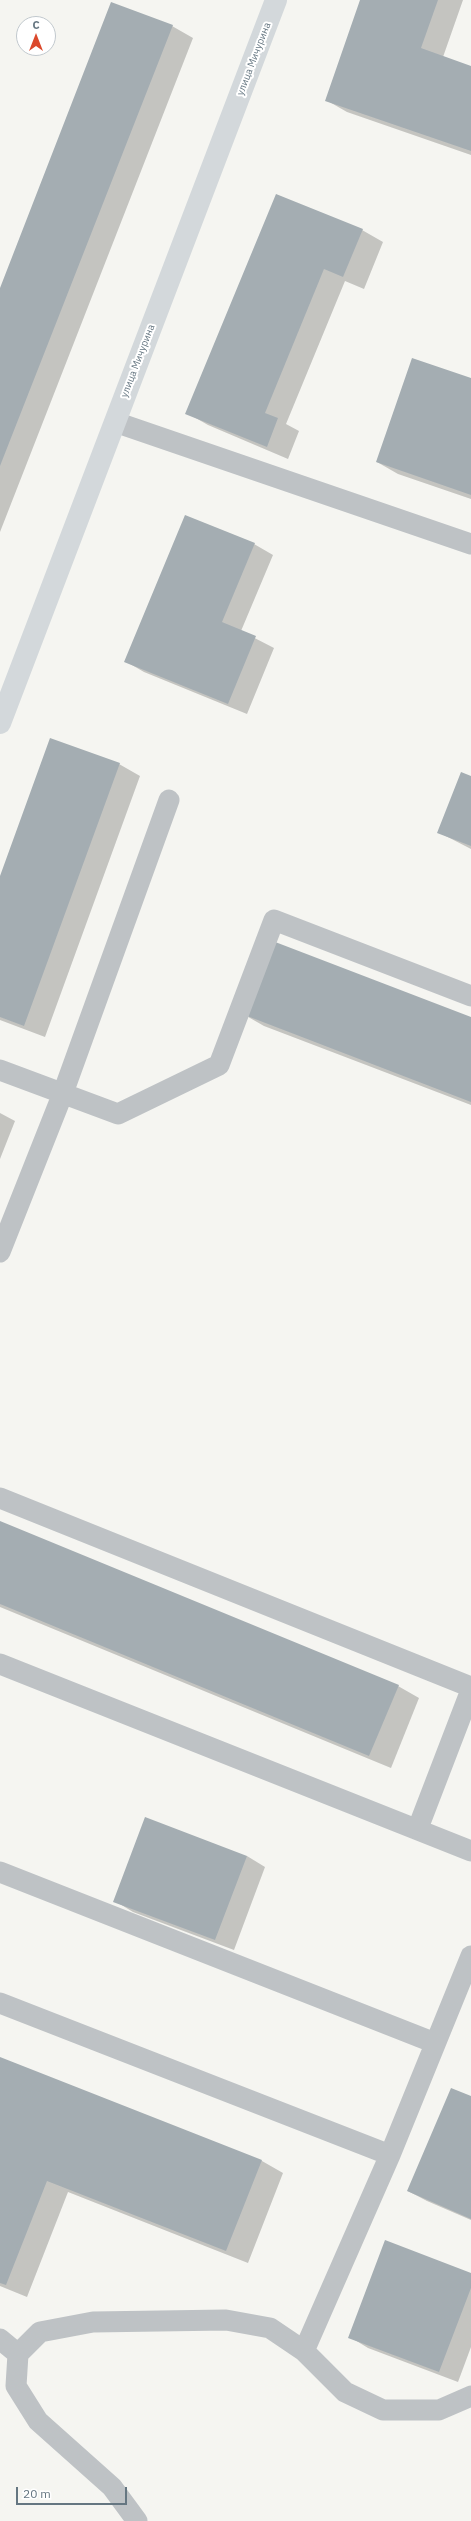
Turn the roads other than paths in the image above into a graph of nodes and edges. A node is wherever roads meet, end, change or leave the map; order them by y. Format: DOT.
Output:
graph roads {
  1 [pos="276,0"];
  2 [pos="115,422"];
  3 [pos="471,544"];
  4 [pos="0,723"];
  5 [pos="169,800"];
  6 [pos="471,996"];
  7 [pos="0,1070"];
  8 [pos="63,1093"];
  9 [pos="0,1252"];
  10 [pos="0,1498"];
  11 [pos="0,1664"];
  12 [pos="471,1688"];
  13 [pos="418,1828"];
  14 [pos="471,1851"];
  15 [pos="0,1872"];
  16 [pos="471,1956"];
  17 [pos="0,2003"];
  18 [pos="435,2043"];
  19 [pos="390,2155"];
  20 [pos="0,2339"];
  21 [pos="304,2351"];
  22 [pos="18,2354"];
  23 [pos="471,2396"];
  24 [pos="137,2521"];
  1 -- 2 [label="street, улица Мичурина"];
  2 -- 3 [label="lane"];
  2 -- 4 [label="street, улица Мичурина"];
  5 -- 8 [label="lane"];
  6 -- 8 [label="lane"];
  7 -- 8 [label="lane"];
  8 -- 9 [label="lane"];
  10 -- 12 [label="lane"];
  11 -- 13 [label="lane"];
  12 -- 13 [label="lane"];
  13 -- 14 [label="lane"];
  15 -- 18 [label="lane"];
  16 -- 18 [label="lane"];
  17 -- 19 [label="lane"];
  18 -- 19 [label="lane"];
  19 -- 21 [label="lane"];
  20 -- 22 [label="lane"];
  21 -- 22 [label="lane"];
  21 -- 23 [label="lane"];
  22 -- 24 [label="lane"];
}
